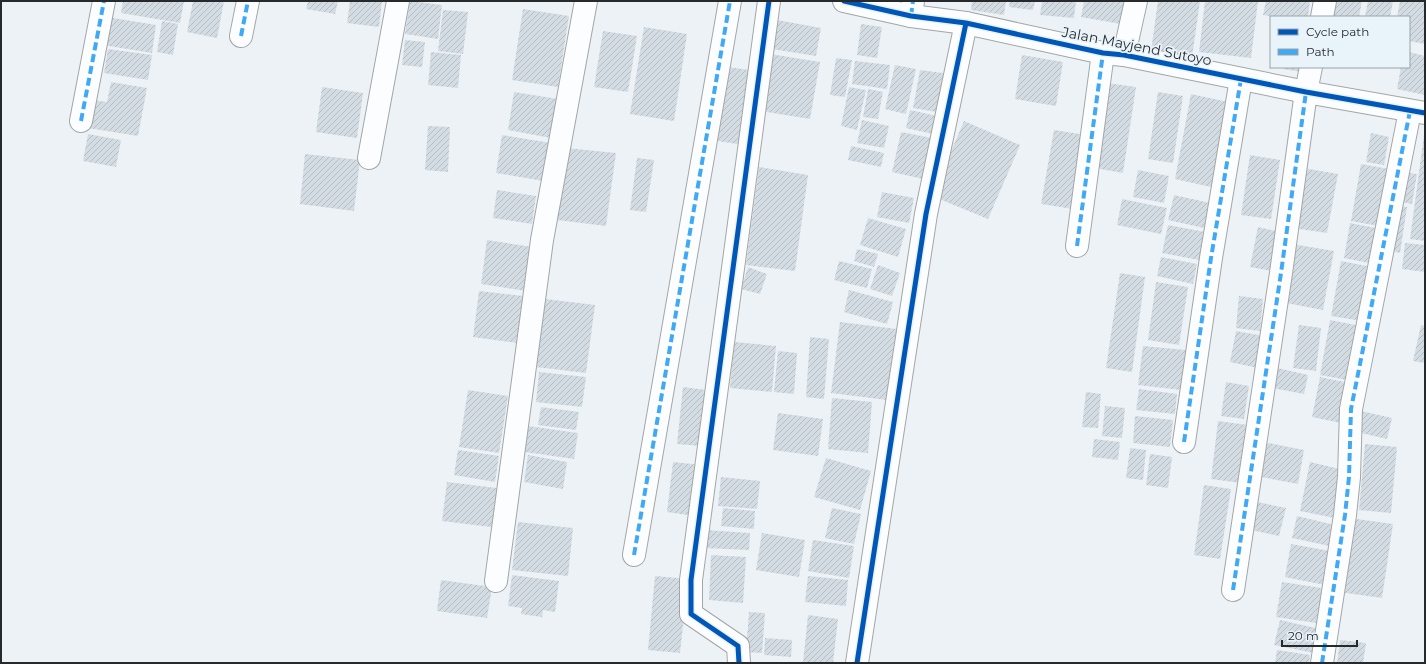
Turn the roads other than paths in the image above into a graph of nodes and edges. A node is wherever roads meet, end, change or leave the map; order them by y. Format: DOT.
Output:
graph roads {
  1 [pos="104,1"];
  2 [pos="248,1"];
  3 [pos="398,1"];
  4 [pos="586,1"];
  5 [pos="730,1"];
  6 [pos="768,1"];
  7 [pos="844,1"];
  8 [pos="1136,1"];
  9 [pos="1325,1"];
  10 [pos="912,8"];
  11 [pos="1322,16"];
  12 [pos="966,23"];
  13 [pos="241,36"];
  14 [pos="1102,52"];
  15 [pos="1124,55"];
  16 [pos="1311,68"];
  17 [pos="1240,79"];
  18 [pos="1306,92"];
  19 [pos="1417,112"];
  20 [pos="81,121"];
  21 [pos="369,158"];
  22 [pos="1077,246"];
  23 [pos="1184,442"];
  24 [pos="634,555"];
  25 [pos="496,581"];
  26 [pos="1233,590"];
  27 [pos="739,663"];
  28 [pos="857,663"];
  29 [pos="1322,663"];
  1 -- 20 [label="street"];
  2 -- 13 [label="street"];
  3 -- 21 [label="street"];
  4 -- 25 [label="street"];
  5 -- 24 [label="street"];
  6 -- 27 [label="street"];
  7 -- 10 [label="street, Jalan Mayjend Sutoyo"];
  8 -- 15 [label="street"];
  9 -- 11 [label="street"];
  10 -- 12 [label="street, Jalan Mayjend Sutoyo"];
  12 -- 14 [label="street, Jalan Mayjend Sutoyo"];
  12 -- 28 [label="street"];
  14 -- 15 [label="street, Jalan Mayjend Sutoyo"];
  14 -- 22 [label="street"];
  15 -- 17 [label="street, Jalan Mayjend Sutoyo"];
  16 -- 18 [label="street"];
  17 -- 18 [label="street, Jalan Mayjend Sutoyo"];
  17 -- 23 [label="street"];
  18 -- 19 [label="street, Jalan Mayjend Sutoyo"];
  18 -- 26 [label="street"];
  19 -- 29 [label="street"];
}
